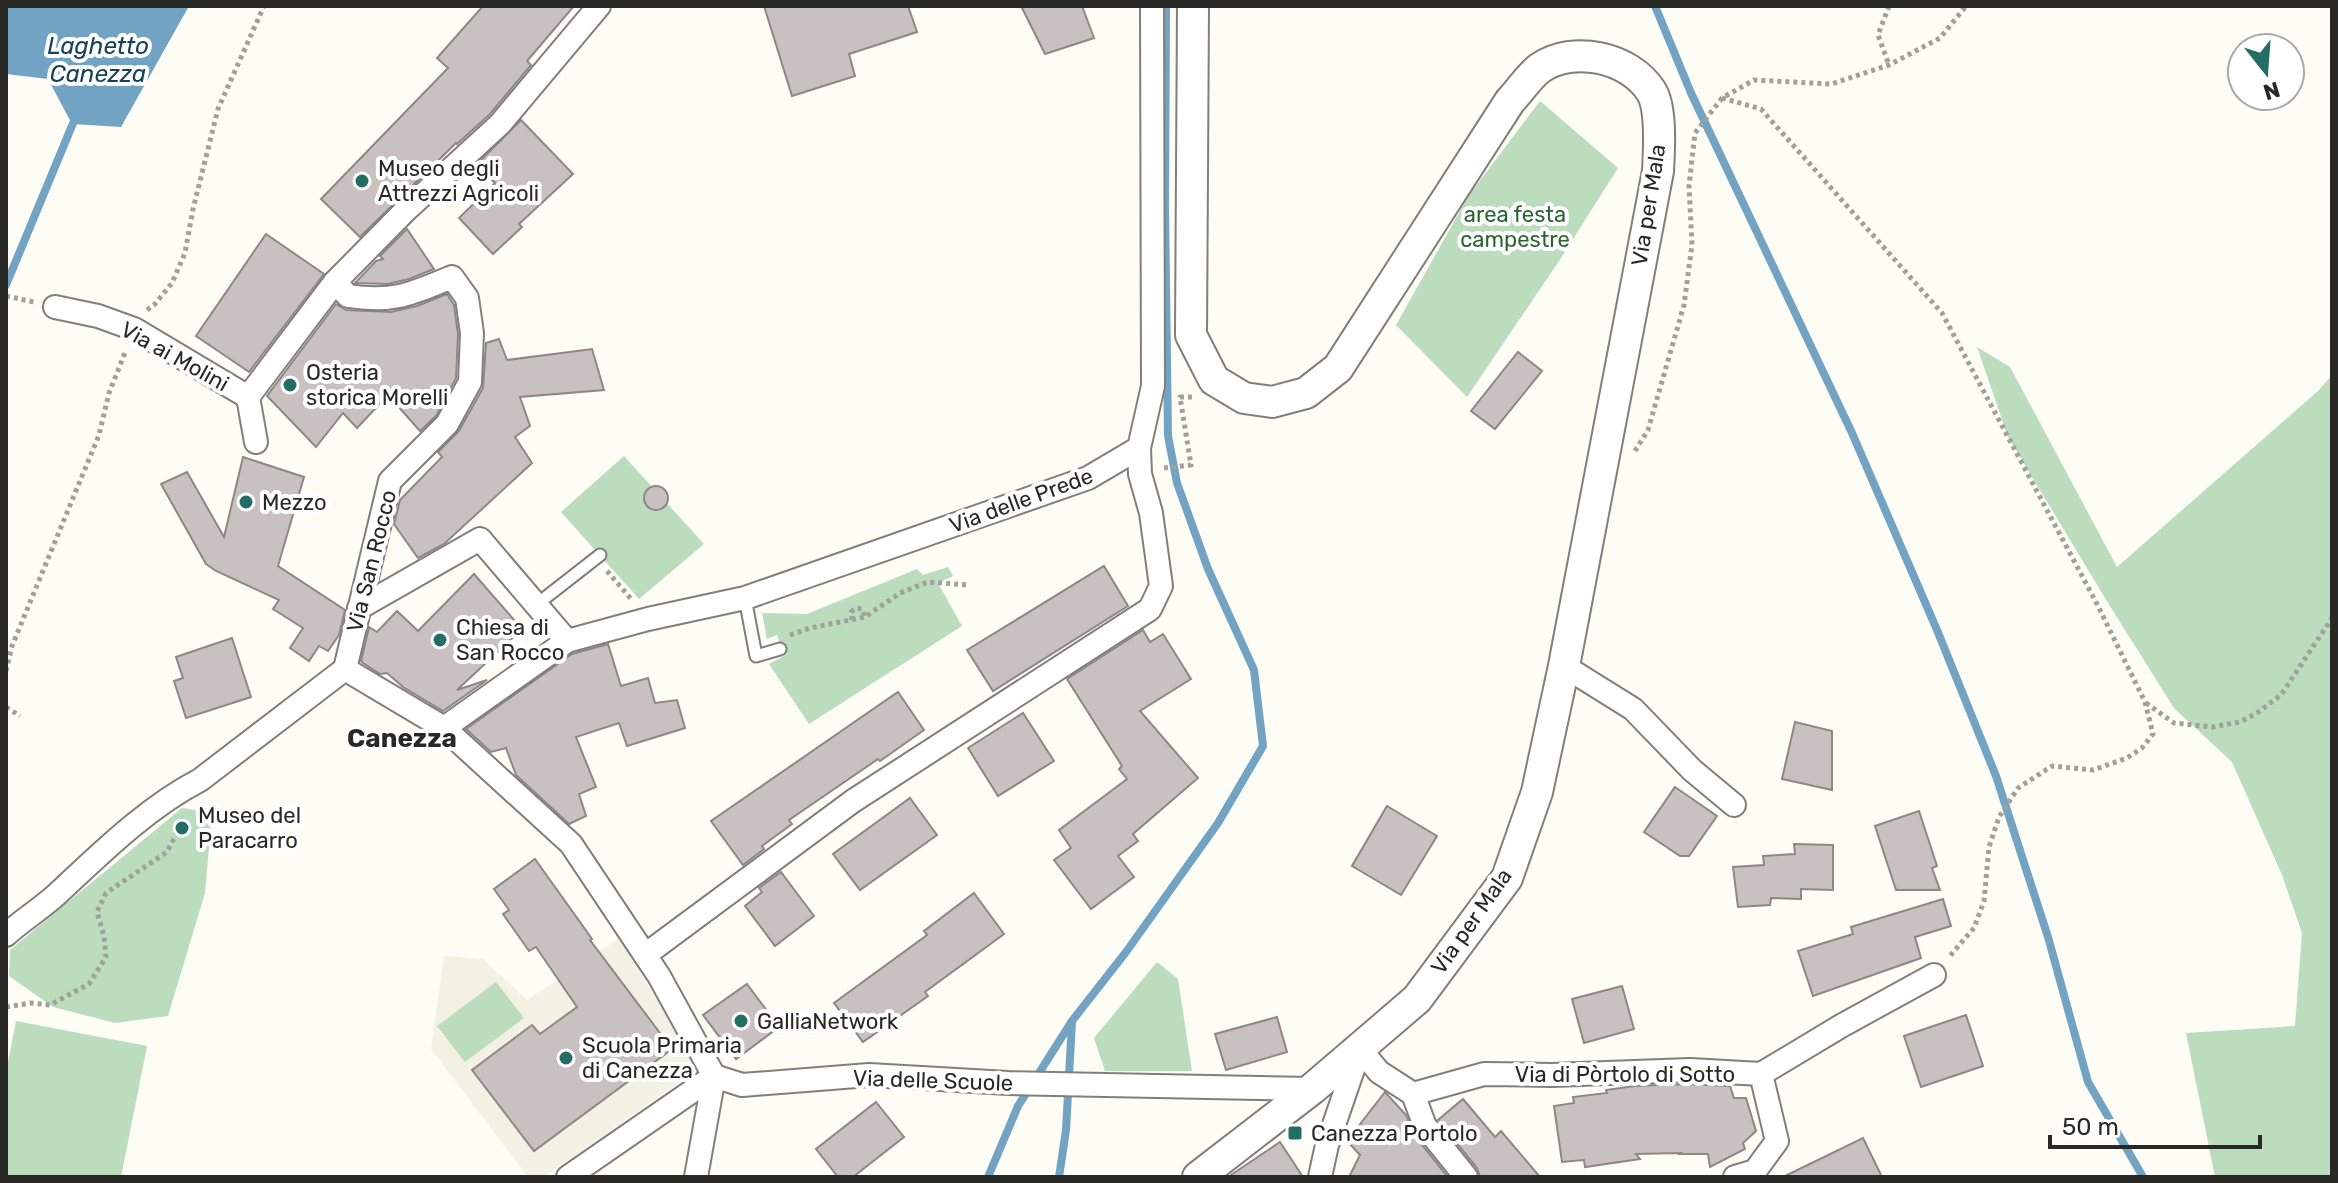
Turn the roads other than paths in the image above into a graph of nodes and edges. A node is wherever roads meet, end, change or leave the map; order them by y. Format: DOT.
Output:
graph roads {
  1 [pos="599,6"];
  2 [pos="1152,6"];
  3 [pos="1193,6"];
  4 [pos="335,282"];
  5 [pos="55,307"];
  6 [pos="248,397"];
  7 [pos="256,442"];
  8 [pos="1139,448"];
  9 [pos="598,557"];
  10 [pos="745,598"];
  11 [pos="536,605"];
  12 [pos="359,608"];
  13 [pos="567,641"];
  14 [pos="780,644"];
  15 [pos="1564,666"];
  16 [pos="345,669"];
  17 [pos="444,728"];
  18 [pos="1734,805"];
  19 [pos="6,935"];
  20 [pos="645,955"];
  21 [pos="1934,975"];
  22 [pos="1360,1049"];
  23 [pos="1761,1074"];
  24 [pos="714,1076"];
  25 [pos="1312,1089"];
  26 [pos="1413,1094"];
  27 [pos="568,1177"];
  28 [pos="696,1177"];
  29 [pos="1198,1177"];
  30 [pos="1320,1177"];
  31 [pos="1466,1177"];
  32 [pos="1735,1177"];
  1 -- 4 [label="street"];
  2 -- 8 [label="street"];
  3 -- 15 [label="main road, Via per Mala"];
  4 -- 6 [label="street"];
  4 -- 12 [label="street, Via San Rocco"];
  5 -- 6 [label="street, Via ai Molini"];
  6 -- 7 [label="street"];
  8 -- 10 [label="street, Via delle Prede"];
  8 -- 20 [label="street"];
  9 -- 11 [label="lane"];
  10 -- 13 [label="street, Via delle Prede"];
  10 -- 14 [label="lane"];
  11 -- 12 [label="street"];
  11 -- 13 [label="street"];
  12 -- 16 [label="street, Via San Rocco"];
  13 -- 17 [label="street"];
  15 -- 18 [label="street"];
  15 -- 22 [label="main road, Via per Mala"];
  16 -- 17 [label="street"];
  16 -- 19 [label="street"];
  17 -- 20 [label="street"];
  20 -- 24 [label="street"];
  21 -- 23 [label="street"];
  22 -- 25 [label="main road, Via per Mala"];
  22 -- 26 [label="street"];
  22 -- 30 [label="street"];
  23 -- 26 [label="street, Via di Pòrtolo di Sotto"];
  23 -- 32 [label="street, Via di Pòrtolo di Sotto"];
  24 -- 25 [label="street, Via delle Scuole"];
  24 -- 27 [label="street"];
  24 -- 28 [label="street"];
  25 -- 29 [label="main road, Via per Mala"];
  26 -- 31 [label="street"];
}
